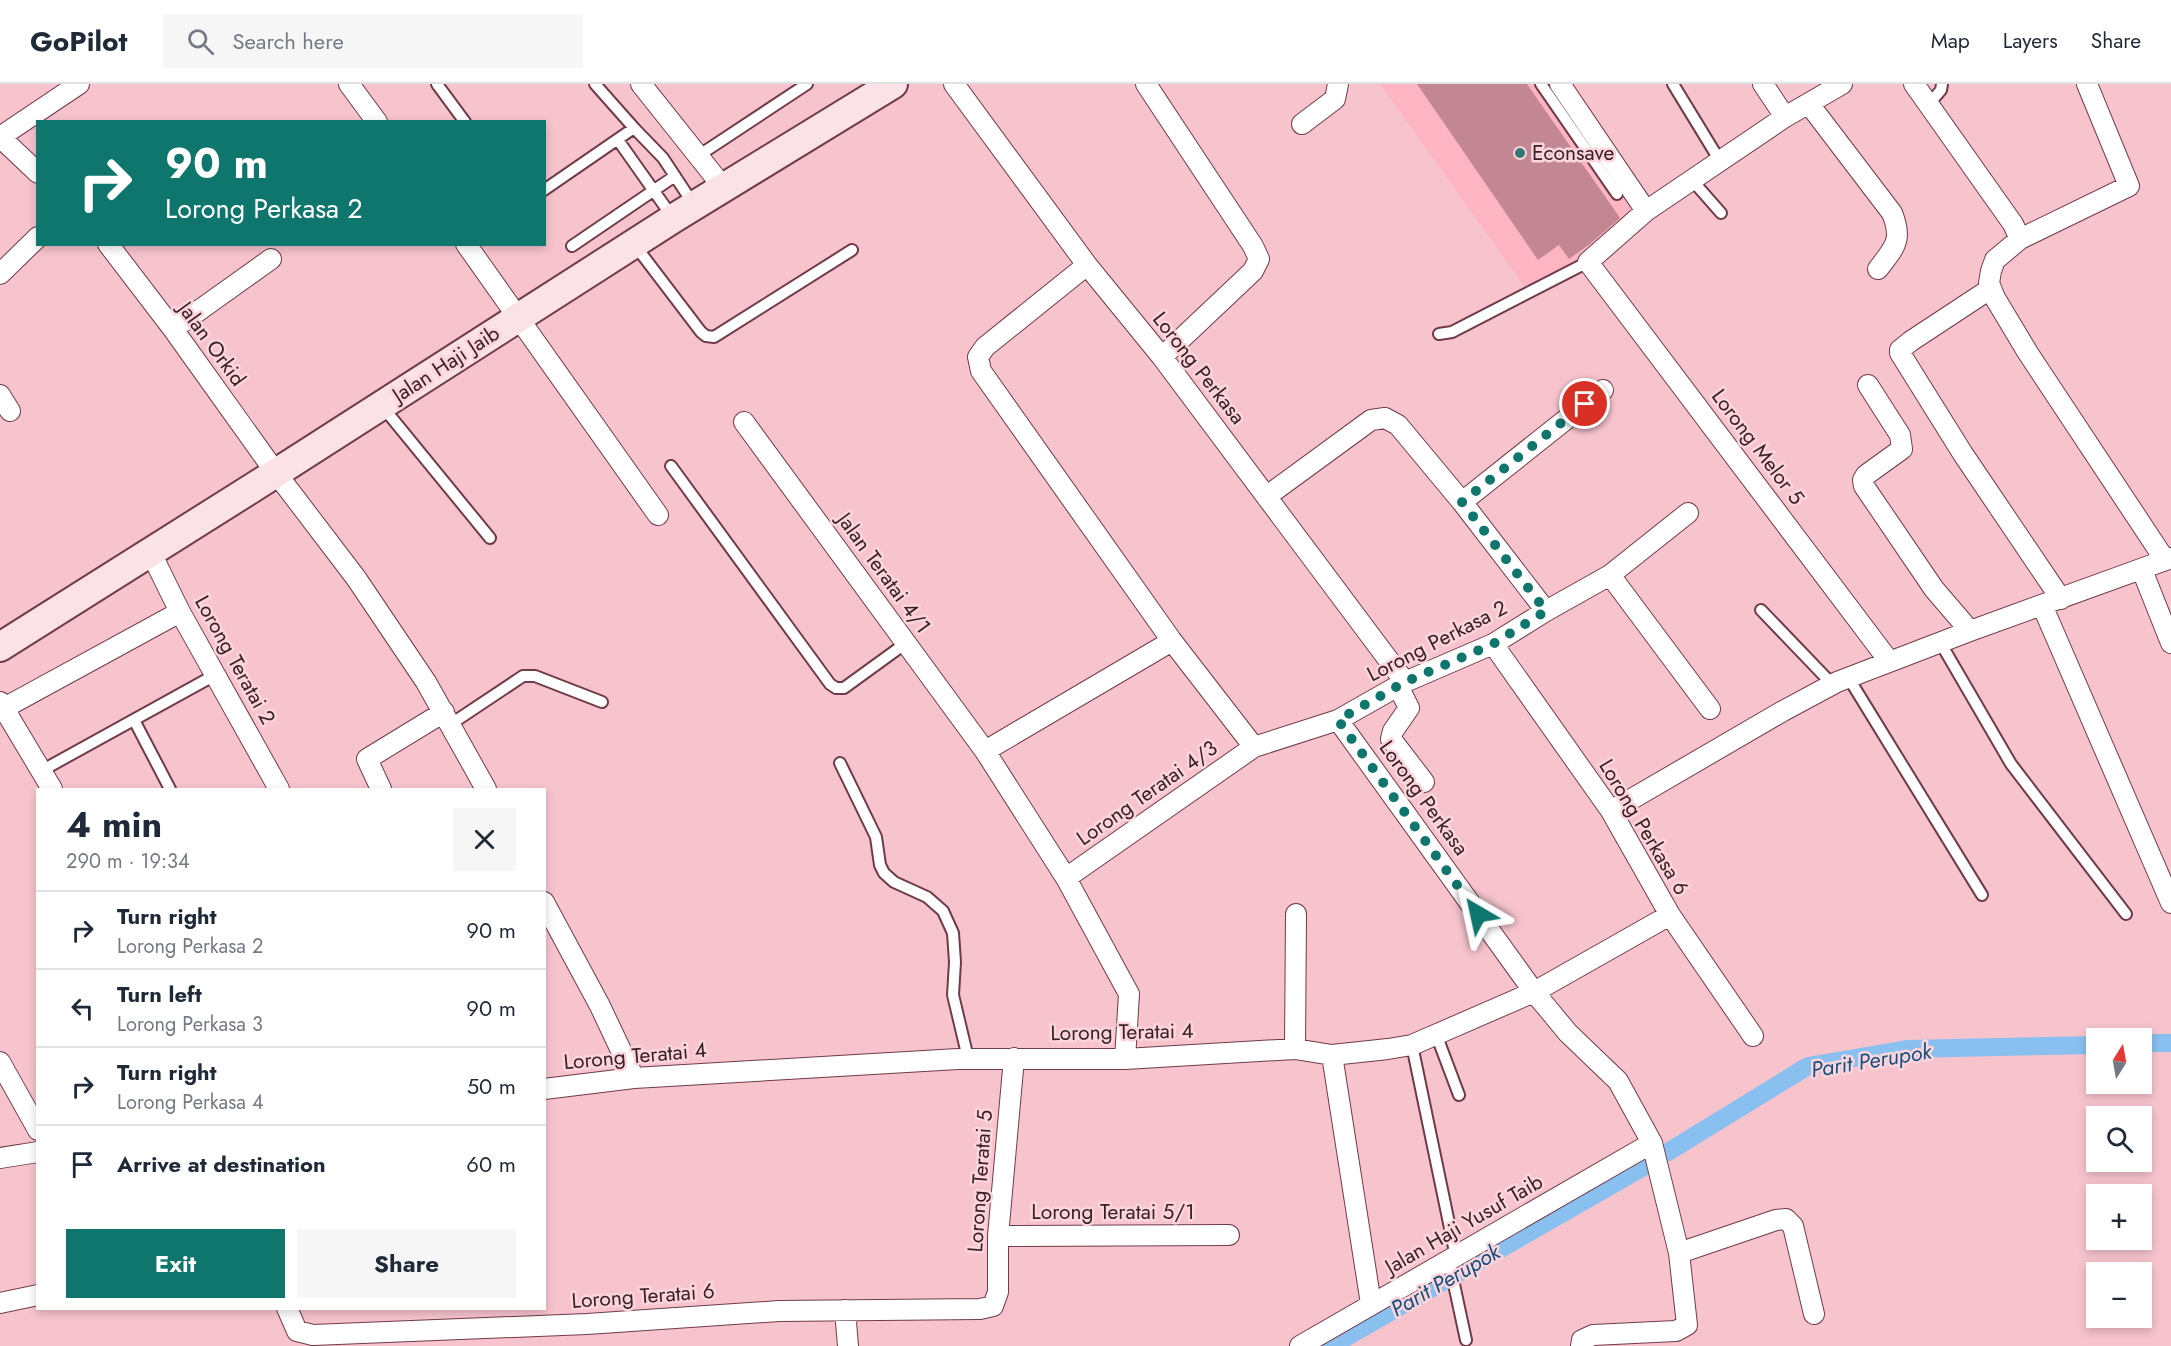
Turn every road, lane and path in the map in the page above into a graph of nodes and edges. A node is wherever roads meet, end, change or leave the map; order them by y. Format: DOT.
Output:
graph roads {
  1 [pos="79,84"];
  2 [pos="349,84"];
  3 [pos="437,84"];
  4 [pos="595,84"];
  5 [pos="641,84"];
  6 [pos="807,84"];
  7 [pos="893,84"];
  8 [pos="954,84"];
  9 [pos="1146,84"];
  10 [pos="1338,84"];
  11 [pos="1541,84"];
  12 [pos="1560,84"];
  13 [pos="1673,84"];
  14 [pos="1763,84"];
  15 [pos="1842,84"];
  16 [pos="1914,84"];
  17 [pos="1942,84"];
  18 [pos="2087,84"];
  19 [pos="863,92"];
  20 [pos="1809,104"];
  21 [pos="1929,104"];
  22 [pos="1785,117"];
  23 [pos="376,120"];
  24 [pos="464,120"];
  25 [pos="1302,124"];
  26 [pos="634,128"];
  27 [pos="0,137"];
  28 [pos="618,140"];
  29 [pos="698,156"];
  30 [pos="1720,161"];
  31 [pos="36,171"];
  32 [pos="675,176"];
  33 [pos="1692,180"];
  34 [pos="723,187"];
  35 [pos="546,189"];
  36 [pos="654,190"];
  37 [pos="1617,194"];
  38 [pos="1646,211"];
  39 [pos="684,212"];
  40 [pos="1721,213"];
  41 [pos="36,239"];
  42 [pos="2020,239"];
  43 [pos="634,243"];
  44 [pos="110,246"];
  45 [pos="467,246"];
  46 [pos="573,246"];
  47 [pos="852,250"];
  48 [pos="272,259"];
  49 [pos="1588,262"];
  50 [pos="1087,265"];
  51 [pos="1878,269"];
  52 [pos="0,274"];
  53 [pos="1990,289"];
  54 [pos="519,317"];
  55 [pos="173,329"];
  56 [pos="1439,334"];
  57 [pos="1162,357"];
  58 [pos="1868,385"];
  59 [pos="1603,390"];
  60 [pos="381,406"];
  61 [pos="744,422"];
  62 [pos="671,466"];
  63 [pos="276,473"];
  64 [pos="1267,496"];
  65 [pos="1462,502"];
  66 [pos="1688,513"];
  67 [pos="658,515"];
  68 [pos="490,538"];
  69 [pos="151,553"];
  70 [pos="2168,559"];
  71 [pos="2142,570"];
  72 [pos="1610,575"];
  73 [pos="2061,599"];
  74 [pos="2042,605"];
  75 [pos="1761,610"];
  76 [pos="1546,611"];
  77 [pos="180,612"];
  78 [pos="1970,631"];
  79 [pos="1172,640"];
  80 [pos="1940,642"];
  81 [pos="906,643"];
  82 [pos="2171,643"];
  83 [pos="1493,644"];
  84 [pos="0,647"];
  85 [pos="1889,661"];
  86 [pos="215,675"];
  87 [pos="1840,681"];
  88 [pos="1401,684"];
  89 [pos="602,702"];
  90 [pos="2,705"];
  91 [pos="1710,710"];
  92 [pos="447,718"];
  93 [pos="134,720"];
  94 [pos="1338,720"];
  95 [pos="1254,747"];
  96 [pos="985,751"];
  97 [pos="840,763"];
  98 [pos="41,771"];
  99 [pos="1424,782"];
  100 [pos="50,788"];
  101 [pos="169,788"];
  102 [pos="278,788"];
  103 [pos="381,788"];
  104 [pos="485,788"];
  105 [pos="1611,811"];
  106 [pos="1066,878"];
  107 [pos="1982,895"];
  108 [pos="2171,903"];
  109 [pos="546,906"];
  110 [pos="1296,914"];
  111 [pos="2126,914"];
  112 [pos="1670,915"];
  113 [pos="1534,992"];
  114 [pos="1436,1034"];
  115 [pos="1753,1036"];
  116 [pos="1412,1045"];
  117 [pos="1296,1049"];
  118 [pos="1332,1055"];
  119 [pos="968,1058"];
  120 [pos="1014,1058"];
  121 [pos="1125,1059"];
  122 [pos="0,1062"];
  123 [pos="634,1078"];
  124 [pos="546,1089"];
  125 [pos="1459,1095"];
  126 [pos="36,1126"];
  127 [pos="1652,1143"];
  128 [pos="36,1152"];
  129 [pos="0,1158"];
  130 [pos="1229,1235"];
  131 [pos="998,1236"];
  132 [pos="1679,1253"];
  133 [pos="1452,1266"];
  134 [pos="36,1295"];
  135 [pos="0,1303"];
  136 [pos="1371,1304"];
  137 [pos="993,1306"];
  138 [pos="288,1310"];
  139 [pos="845,1310"];
  140 [pos="1814,1314"];
  141 [pos="407,1339"];
  142 [pos="1466,1340"];
  143 [pos="1610,1340"];
  144 [pos="848,1346"];
  145 [pos="1300,1346"];
  146 [pos="1581,1346"];
  1 -- 27 [label="street"];
  2 -- 23 [label="street"];
  3 -- 24 [label="lane"];
  4 -- 26 [label="lane"];
  5 -- 29 [label="street"];
  6 -- 29 [label="lane"];
  7 -- 19 [label="street, Jalan Haji Jaib"];
  8 -- 50 [label="street, Lorong Perkasa"];
  9 -- 57 [label="street"];
  10 -- 25 [label="street"];
  11 -- 37 [label="lane"];
  12 -- 38 [label="street"];
  13 -- 30 [label="lane"];
  14 -- 22 [label="street"];
  15 -- 20 [label="street"];
  16 -- 21 [label="street"];
  17 -- 21 [label="lane"];
  18 -- 42 [label="street"];
  19 -- 34 [label="street, Jalan Haji Jaib"];
  20 -- 22 [label="street"];
  20 -- 51 [label="street"];
  21 -- 42 [label="street"];
  22 -- 30 [label="street"];
  26 -- 28 [label="lane"];
  26 -- 32 [label="lane"];
  27 -- 31 [label="street"];
  28 -- 35 [label="lane"];
  28 -- 36 [label="lane"];
  29 -- 34 [label="street"];
  30 -- 33 [label="street"];
  32 -- 36 [label="lane"];
  32 -- 39 [label="lane"];
  33 -- 38 [label="street"];
  33 -- 40 [label="lane"];
  34 -- 39 [label="street, Jalan Haji Jaib"];
  36 -- 39 [label="lane"];
  36 -- 46 [label="lane"];
  38 -- 49 [label="street"];
  39 -- 43 [label="street, Jalan Haji Jaib"];
  41 -- 52 [label="street"];
  42 -- 53 [label="street"];
  43 -- 47 [label="lane"];
  43 -- 54 [label="street, Jalan Haji Jaib"];
  44 -- 55 [label="street, Jalan Orkid"];
  45 -- 54 [label="street"];
  48 -- 55 [label="street"];
  49 -- 56 [label="lane"];
  49 -- 85 [label="street, Lorong Melor 5"];
  50 -- 57 [label="street, Lorong Perkasa"];
  50 -- 79 [label="street"];
  53 -- 70 [label="street"];
  53 -- 73 [label="street"];
  54 -- 60 [label="street, Jalan Haji Jaib"];
  54 -- 67 [label="street"];
  55 -- 63 [label="street, Jalan Orkid"];
  57 -- 64 [label="street, Lorong Perkasa"];
  58 -- 78 [label="street"];
  59 -- 65 [label="street"];
  60 -- 63 [label="street, Jalan Haji Jaib"];
  60 -- 68 [label="lane"];
  61 -- 81 [label="street, Jalan Teratai 4/1"];
  62 -- 81 [label="lane"];
  63 -- 69 [label="street, Jalan Haji Jaib"];
  63 -- 92 [label="street, Jalan Orkid"];
  64 -- 65 [label="street"];
  64 -- 88 [label="street, Lorong Perkasa"];
  65 -- 76 [label="street"];
  66 -- 72 [label="street, Lorong Perkasa 2"];
  69 -- 77 [label="street, Lorong Teratai 2"];
  69 -- 84 [label="street, Jalan Haji Jaib"];
  70 -- 71 [label="street"];
  71 -- 73 [label="street"];
  71 -- 82 [label="street"];
  72 -- 76 [label="street, Lorong Perkasa 2"];
  72 -- 91 [label="street"];
  73 -- 74 [label="street"];
  74 -- 78 [label="street"];
  74 -- 108 [label="street"];
  75 -- 87 [label="lane"];
  76 -- 83 [label="street, Lorong Perkasa 2"];
  77 -- 86 [label="street, Lorong Teratai 2"];
  77 -- 90 [label="street"];
  78 -- 80 [label="street"];
  79 -- 95 [label="street"];
  79 -- 96 [label="street"];
  80 -- 85 [label="street"];
  80 -- 111 [label="lane"];
  81 -- 96 [label="street, Jalan Teratai 4/1"];
  83 -- 88 [label="street, Lorong Perkasa 2"];
  83 -- 105 [label="street, Lorong Perkasa 6"];
  85 -- 87 [label="street"];
  86 -- 93 [label="lane"];
  86 -- 102 [label="street, Lorong Teratai 2"];
  87 -- 105 [label="street"];
  87 -- 107 [label="lane"];
  88 -- 94 [label="street, Lorong Perkasa 2"];
  88 -- 99 [label="street"];
  89 -- 92 [label="lane"];
  90 -- 98 [label="street"];
  92 -- 103 [label="street"];
  92 -- 104 [label="street, Jalan Orkid"];
  93 -- 98 [label="lane"];
  93 -- 101 [label="lane"];
  94 -- 95 [label="street, Lorong Perkasa 2"];
  94 -- 113 [label="street, Lorong Perkasa"];
  95 -- 106 [label="street, Lorong Teratai 4/3"];
  96 -- 106 [label="street, Jalan Teratai 4/1"];
  97 -- 119 [label="lane"];
  98 -- 100 [label="street"];
  105 -- 112 [label="street, Lorong Perkasa 6"];
  106 -- 121 [label="street, Jalan Teratai 4/1"];
  109 -- 123 [label="street"];
  110 -- 117 [label="street"];
  112 -- 113 [label="street, Lorong Teratai 4"];
  112 -- 115 [label="street, Lorong Perkasa 6"];
  113 -- 114 [label="street, Lorong Teratai 4"];
  113 -- 127 [label="street, Lorong Perkasa"];
  114 -- 116 [label="street, Lorong Teratai 4"];
  114 -- 125 [label="lane"];
  116 -- 118 [label="street, Lorong Teratai 4"];
  116 -- 133 [label="lane"];
  117 -- 118 [label="street, Lorong Teratai 4"];
  117 -- 121 [label="street, Lorong Teratai 4"];
  118 -- 136 [label="street"];
  119 -- 120 [label="street, Lorong Teratai 4"];
  119 -- 123 [label="street, Lorong Teratai 4"];
  120 -- 121 [label="street, Lorong Teratai 4"];
  120 -- 131 [label="street, Lorong Teratai 5"];
  122 -- 126 [label="street"];
  123 -- 124 [label="street, Lorong Teratai 4"];
  127 -- 132 [label="street, Lorong Perkasa"];
  127 -- 133 [label="street, Jalan Haji Yusuf Taib"];
  128 -- 129 [label="street"];
  130 -- 131 [label="street, Lorong Teratai 5/1"];
  131 -- 137 [label="street, Lorong Teratai 5"];
  132 -- 140 [label="street"];
  132 -- 143 [label="street, Lorong Perkasa"];
  133 -- 136 [label="street, Jalan Haji Yusuf Taib"];
  133 -- 142 [label="lane"];
  134 -- 135 [label="street"];
  136 -- 145 [label="street, Jalan Haji Yusuf Taib"];
  137 -- 139 [label="street, Lorong Teratai 6"];
  138 -- 141 [label="street, Lorong Teratai 6"];
  139 -- 141 [label="street, Lorong Teratai 6"];
  139 -- 144 [label="street"];
  143 -- 146 [label="street"];
}
